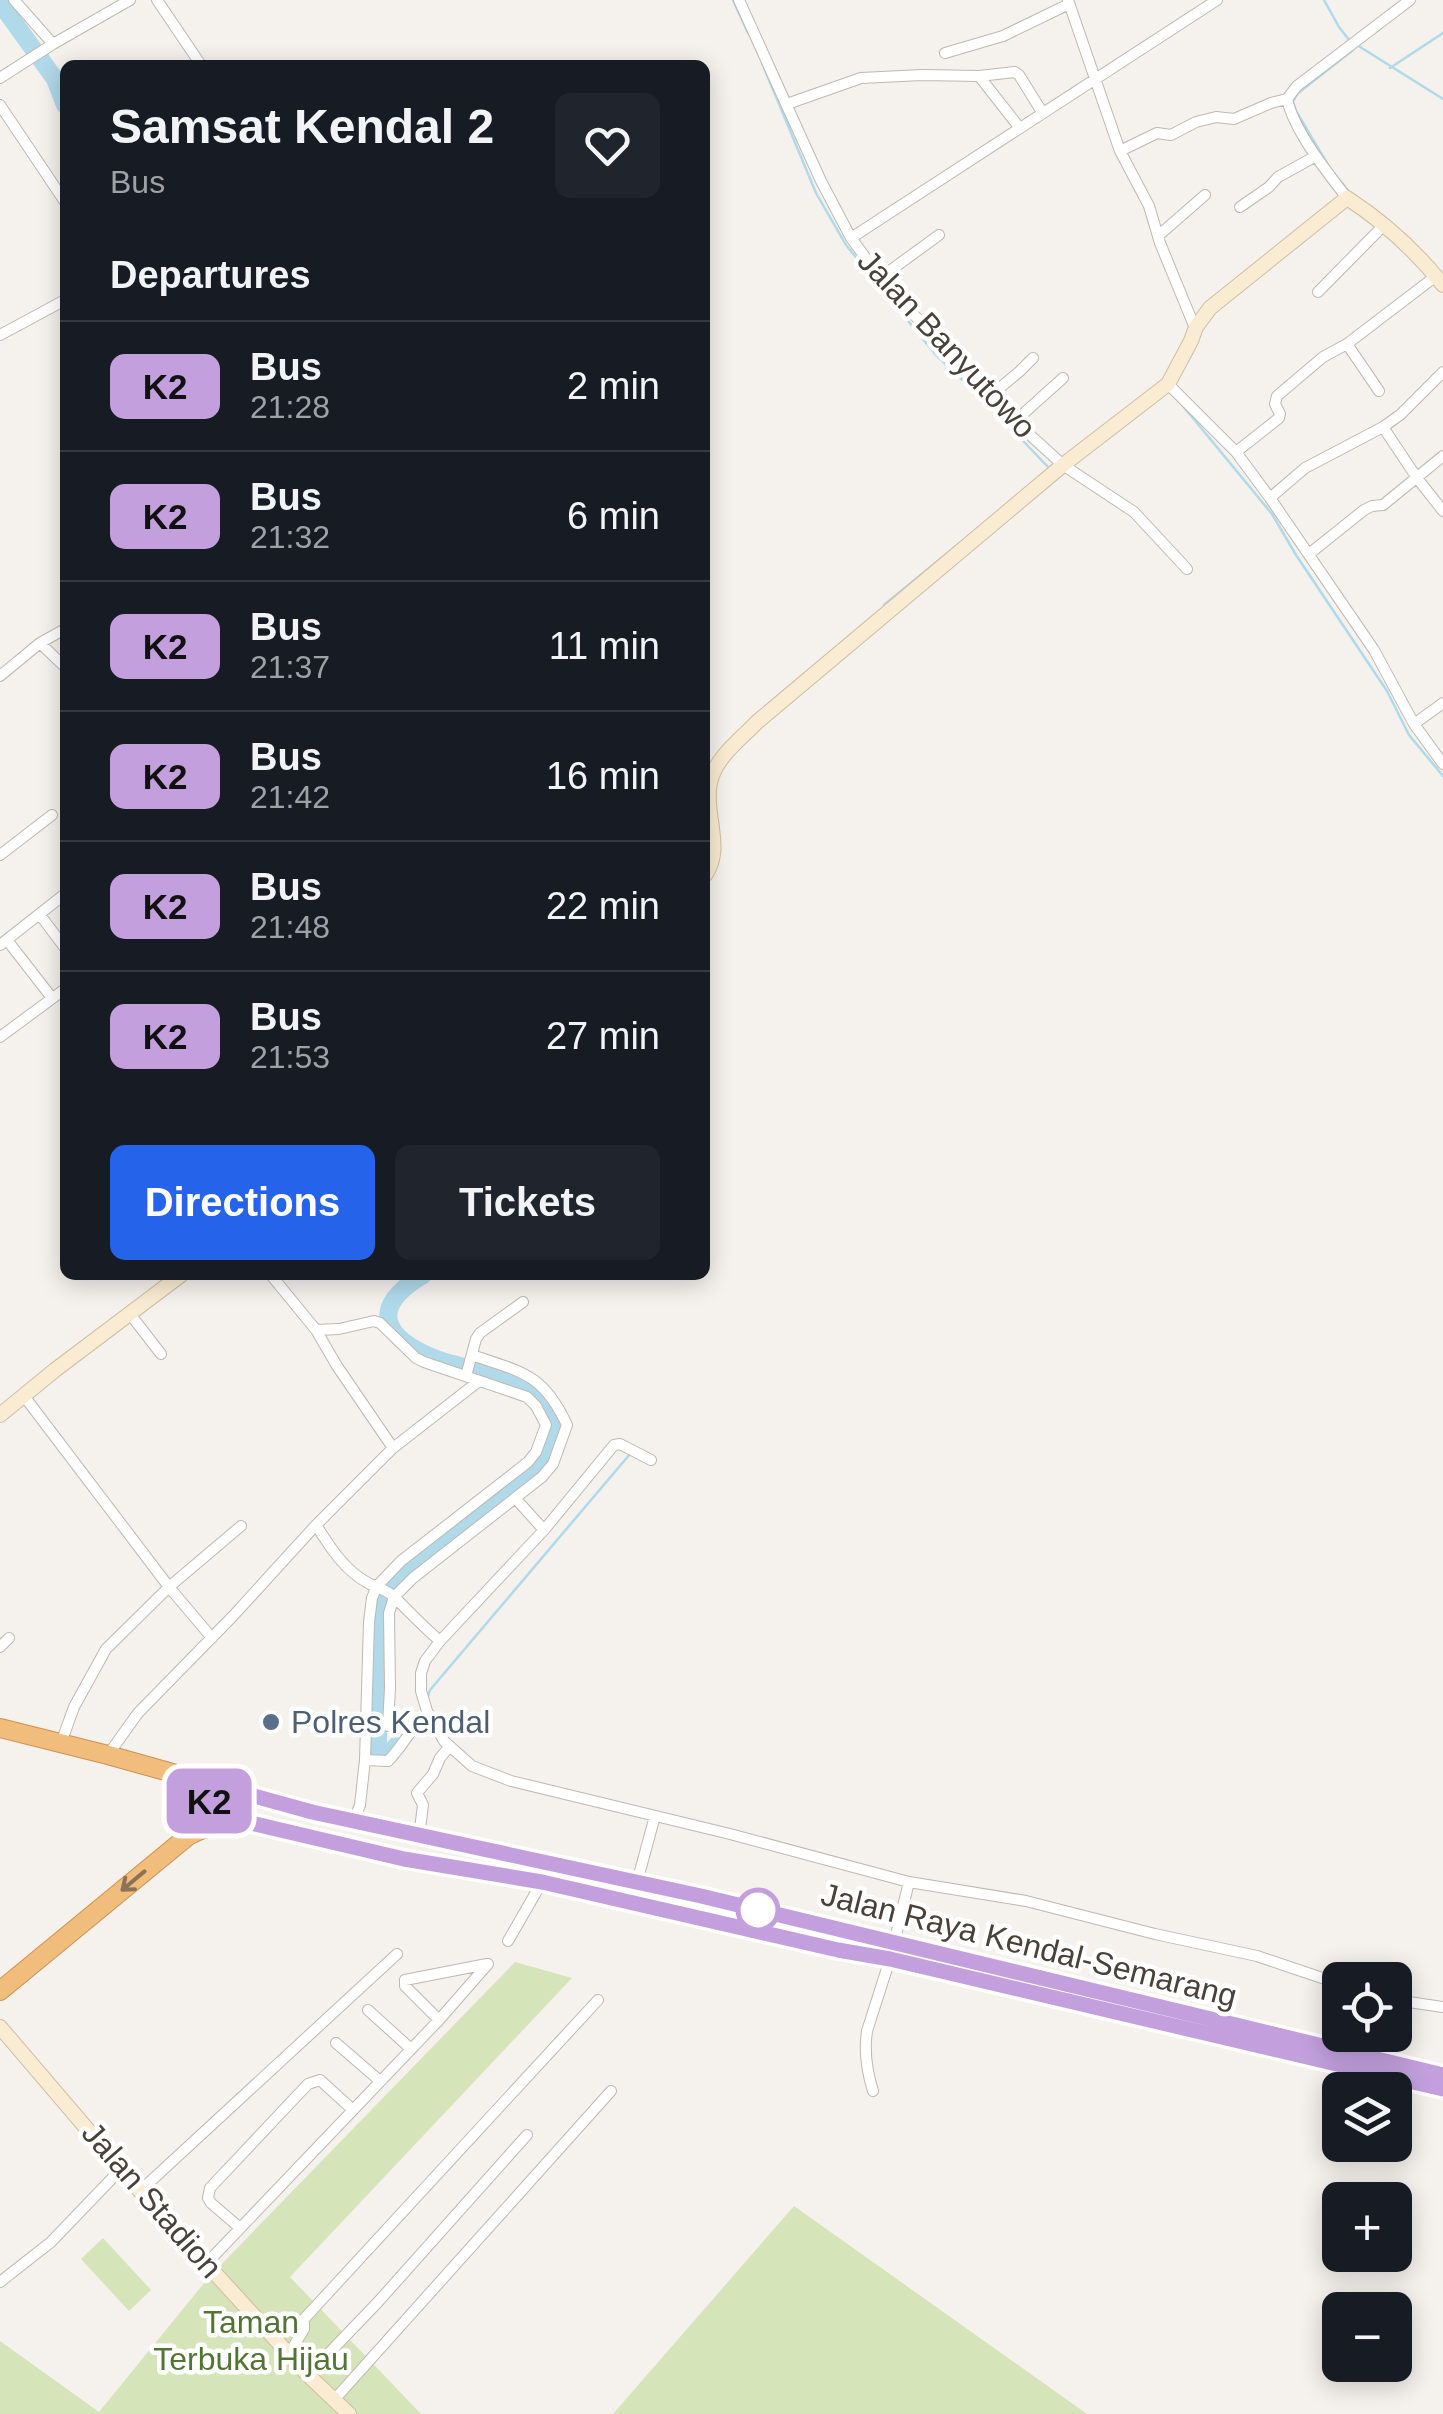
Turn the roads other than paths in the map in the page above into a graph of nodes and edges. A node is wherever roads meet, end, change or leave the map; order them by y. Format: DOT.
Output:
graph roads {
  1 [pos="14,0"];
  2 [pos="130,0"];
  3 [pos="158,0"];
  4 [pos="739,0"];
  5 [pos="1217,0"];
  6 [pos="1410,0"];
  7 [pos="1068,2"];
  8 [pos="50,46"];
  9 [pos="945,53"];
  10 [pos="197,60"];
  11 [pos="979,76"];
  12 [pos="0,78"];
  13 [pos="1096,78"];
  14 [pos="1288,100"];
  15 [pos="0,104"];
  16 [pos="787,104"];
  17 [pos="1042,112"];
  18 [pos="1019,127"];
  19 [pos="1122,150"];
  20 [pos="1316,156"];
  21 [pos="60,194"];
  22 [pos="1205,195"];
  23 [pos="1347,198"];
  24 [pos="1240,207"];
  25 [pos="1385,224"];
  26 [pos="1160,234"];
  27 [pos="939,236"];
  28 [pos="850,238"];
  29 [pos="880,278"];
  30 [pos="1440,281"];
  31 [pos="1318,292"];
  32 [pos="60,303"];
  33 [pos="1196,326"];
  34 [pos="0,334"];
  35 [pos="1346,344"];
  36 [pos="1032,358"];
  37 [pos="1443,372"];
  38 [pos="1063,378"];
  39 [pos="1172,387"];
  40 [pos="1379,391"];
  41 [pos="990,396"];
  42 [pos="1014,422"];
  43 [pos="1382,427"];
  44 [pos="1236,452"];
  45 [pos="1443,456"];
  46 [pos="1062,464"];
  47 [pos="1417,478"];
  48 [pos="1270,498"];
  49 [pos="1443,511"];
  50 [pos="1309,554"];
  51 [pos="1187,569"];
  52 [pos="60,631"];
  53 [pos="40,643"];
  54 [pos="60,662"];
  55 [pos="0,676"];
  56 [pos="1443,703"];
  57 [pos="1414,724"];
  58 [pos="1443,764"];
  59 [pos="710,783"];
  60 [pos="52,815"];
  61 [pos="710,823"];
  62 [pos="0,855"];
  63 [pos="710,869"];
  64 [pos="60,898"];
  65 [pos="40,915"];
  66 [pos="60,941"];
  67 [pos="3,942"];
  68 [pos="60,992"];
  69 [pos="52,998"];
  70 [pos="0,1037"];
  71 [pos="174,1280"];
  72 [pos="279,1280"];
  73 [pos="523,1302"];
  74 [pos="130,1314"];
  75 [pos="316,1330"];
  76 [pos="161,1354"];
  77 [pos="471,1357"];
  78 [pos="467,1375"];
  79 [pos="479,1381"];
  80 [pos="24,1396"];
  81 [pos="0,1415"];
  82 [pos="548,1425"];
  83 [pos="565,1425"];
  84 [pos="394,1448"];
  85 [pos="652,1460"];
  86 [pos="516,1499"];
  87 [pos="316,1525"];
  88 [pos="241,1526"];
  89 [pos="544,1530"];
  90 [pos="168,1587"];
  91 [pos="386,1591"];
  92 [pos="212,1638"];
  93 [pos="440,1641"];
  94 [pos="427,1710"];
  95 [pos="388,1726"];
  96 [pos="0,1728"];
  97 [pos="61,1743"];
  98 [pos="450,1748"];
  99 [pos="108,1755"];
  100 [pos="368,1760"];
  101 [pos="210,1784"];
  102 [pos="655,1816"];
  103 [pos="362,1818"];
  104 [pos="212,1825"];
  105 [pos="411,1829"];
  106 [pos="542,1882"];
  107 [pos="637,1882"];
  108 [pos="909,1882"];
  109 [pos="508,1942"];
  110 [pos="891,1952"];
  111 [pos="396,1954"];
  112 [pos="1322,1978"];
  113 [pos="0,1991"];
  114 [pos="598,2000"];
  115 [pos="1412,2002"];
  116 [pos="1443,2006"];
  117 [pos="368,2010"];
  118 [pos="1153,2014"];
  119 [pos="439,2020"];
  120 [pos="0,2026"];
  121 [pos="1322,2039"];
  122 [pos="336,2043"];
  123 [pos="411,2049"];
  124 [pos="1371,2052"];
  125 [pos="1443,2075"];
  126 [pos="380,2081"];
  127 [pos="1443,2089"];
  128 [pos="611,2091"];
  129 [pos="873,2091"];
  130 [pos="353,2110"];
  131 [pos="527,2136"];
  132 [pos="122,2168"];
  133 [pos="140,2191"];
  134 [pos="240,2228"];
  135 [pos="207,2263"];
  136 [pos="0,2282"];
  137 [pos="304,2319"];
  138 [pos="274,2338"];
  139 [pos="290,2354"];
  140 [pos="308,2375"];
  141 [pos="334,2400"];
  142 [pos="348,2414"];
  1 -- 8 [label="street"];
  2 -- 8 [label="street"];
  3 -- 10 [label="street"];
  4 -- 16 [label="street, Jalan Banyutowo"];
  5 -- 13 [label="street"];
  6 -- 14 [label="street"];
  7 -- 9 [label="street"];
  7 -- 13 [label="street"];
  8 -- 12 [label="street"];
  11 -- 16 [label="street"];
  11 -- 17 [label="street"];
  11 -- 18 [label="street"];
  13 -- 17 [label="street"];
  13 -- 19 [label="street"];
  14 -- 19 [label="street"];
  14 -- 20 [label="street"];
  15 -- 21 [label="street"];
  16 -- 28 [label="street, Jalan Banyutowo"];
  17 -- 18 [label="street"];
  18 -- 28 [label="street"];
  19 -- 26 [label="street"];
  20 -- 23 [label="street"];
  20 -- 24 [label="street"];
  22 -- 26 [label="street"];
  23 -- 25 [label="street"];
  23 -- 33 [label="street"];
  25 -- 30 [label="street"];
  25 -- 31 [label="street"];
  26 -- 33 [label="street"];
  27 -- 29 [label="street"];
  28 -- 29 [label="street, Jalan Banyutowo"];
  29 -- 41 [label="street, Jalan Banyutowo"];
  30 -- 35 [label="street"];
  32 -- 34 [label="street"];
  33 -- 39 [label="street"];
  35 -- 40 [label="street"];
  35 -- 44 [label="street"];
  36 -- 41 [label="street"];
  37 -- 43 [label="street"];
  38 -- 42 [label="street"];
  39 -- 44 [label="street"];
  39 -- 46 [label="street"];
  41 -- 42 [label="street, Jalan Banyutowo"];
  42 -- 46 [label="street, Jalan Banyutowo"];
  43 -- 47 [label="street"];
  43 -- 48 [label="street"];
  44 -- 48 [label="street"];
  45 -- 47 [label="street"];
  46 -- 51 [label="street, Jalan Banyutowo"];
  46 -- 59 [label="street"];
  47 -- 49 [label="street"];
  47 -- 50 [label="street"];
  48 -- 50 [label="street"];
  50 -- 57 [label="street"];
  52 -- 53 [label="street"];
  53 -- 54 [label="street"];
  53 -- 55 [label="street"];
  56 -- 57 [label="street"];
  57 -- 58 [label="street"];
  60 -- 62 [label="street"];
  61 -- 63 [label="street"];
  64 -- 65 [label="street"];
  65 -- 66 [label="street"];
  65 -- 67 [label="street"];
  67 -- 69 [label="street"];
  68 -- 69 [label="street"];
  69 -- 70 [label="street"];
  71 -- 74 [label="street"];
  72 -- 75 [label="street"];
  73 -- 77 [label="street"];
  74 -- 76 [label="street"];
  74 -- 80 [label="street"];
  75 -- 78 [label="street"];
  75 -- 84 [label="street"];
  77 -- 78 [label="street"];
  77 -- 83 [label="street"];
  78 -- 79 [label="street"];
  79 -- 82 [label="street"];
  79 -- 84 [label="street"];
  80 -- 81 [label="street"];
  80 -- 90 [label="street"];
  82 -- 83 [label="street"];
  82 -- 91 [label="street"];
  83 -- 86 [label="street"];
  84 -- 87 [label="street"];
  85 -- 89 [label="street"];
  86 -- 89 [label="street"];
  86 -- 91 [label="street"];
  87 -- 91 [label="street"];
  87 -- 92 [label="street"];
  88 -- 90 [label="street"];
  89 -- 93 [label="street"];
  90 -- 92 [label="street"];
  90 -- 97 [label="street"];
  91 -- 93 [label="street"];
  91 -- 95 [label="street"];
  91 -- 100 [label="street"];
  92 -- 99 [label="street"];
  93 -- 94 [label="street"];
  94 -- 98 [label="street"];
  94 -- 100 [label="street"];
  96 -- 97 [label="highway, Jalan Raya Kendal-Semarang"];
  97 -- 99 [label="highway, Jalan Raya Kendal-Semarang"];
  98 -- 102 [label="street"];
  98 -- 105 [label="street"];
  99 -- 101 [label="highway, Jalan Raya Kendal-Semarang"];
  100 -- 103 [label="street"];
  101 -- 103 [label="highway, Jalan Raya Kendal-Semarang"];
  101 -- 104 [label="highway"];
  102 -- 107 [label="street"];
  102 -- 108 [label="street"];
  103 -- 105 [label="highway, Jalan Raya Kendal-Semarang"];
  104 -- 106 [label="highway, Jalan Raya Kendal-Semarang"];
  104 -- 113 [label="highway, one-way"];
  105 -- 107 [label="highway, Jalan Raya Kendal-Semarang"];
  106 -- 109 [label="street"];
  106 -- 110 [label="highway, Jalan Raya Kendal-Semarang"];
  107 -- 110 [label="highway, Jalan Raya Kendal-Semarang"];
  108 -- 110 [label="street"];
  108 -- 112 [label="street"];
  110 -- 118 [label="highway, Jalan Raya Kendal-Semarang"];
  110 -- 129 [label="street"];
  111 -- 133 [label="street"];
  114 -- 137 [label="street"];
  115 -- 116 [label="street"];
  117 -- 123 [label="street"];
  118 -- 121 [label="highway, Jalan Raya Kendal-Semarang"];
  118 -- 127 [label="highway, Jalan Raya Kendal-Semarang"];
  119 -- 119 [label="street"];
  119 -- 123 [label="street"];
  120 -- 132 [label="street, Jalan Stadion"];
  122 -- 126 [label="street"];
  123 -- 126 [label="street"];
  124 -- 125 [label="highway, Jalan Raya Kendal-Semarang"];
  126 -- 130 [label="street"];
  128 -- 141 [label="street"];
  130 -- 134 [label="street"];
  130 -- 134 [label="street"];
  131 -- 140 [label="street"];
  132 -- 133 [label="street, Jalan Stadion"];
  132 -- 136 [label="street"];
  133 -- 135 [label="street, Jalan Stadion"];
  134 -- 135 [label="street"];
  135 -- 138 [label="street, Jalan Stadion"];
  137 -- 138 [label="street"];
  137 -- 139 [label="street"];
  138 -- 139 [label="street, Jalan Stadion"];
  139 -- 140 [label="street, Jalan Stadion"];
  140 -- 141 [label="street, Jalan Stadion"];
  141 -- 142 [label="street, Jalan Stadion"];
}
